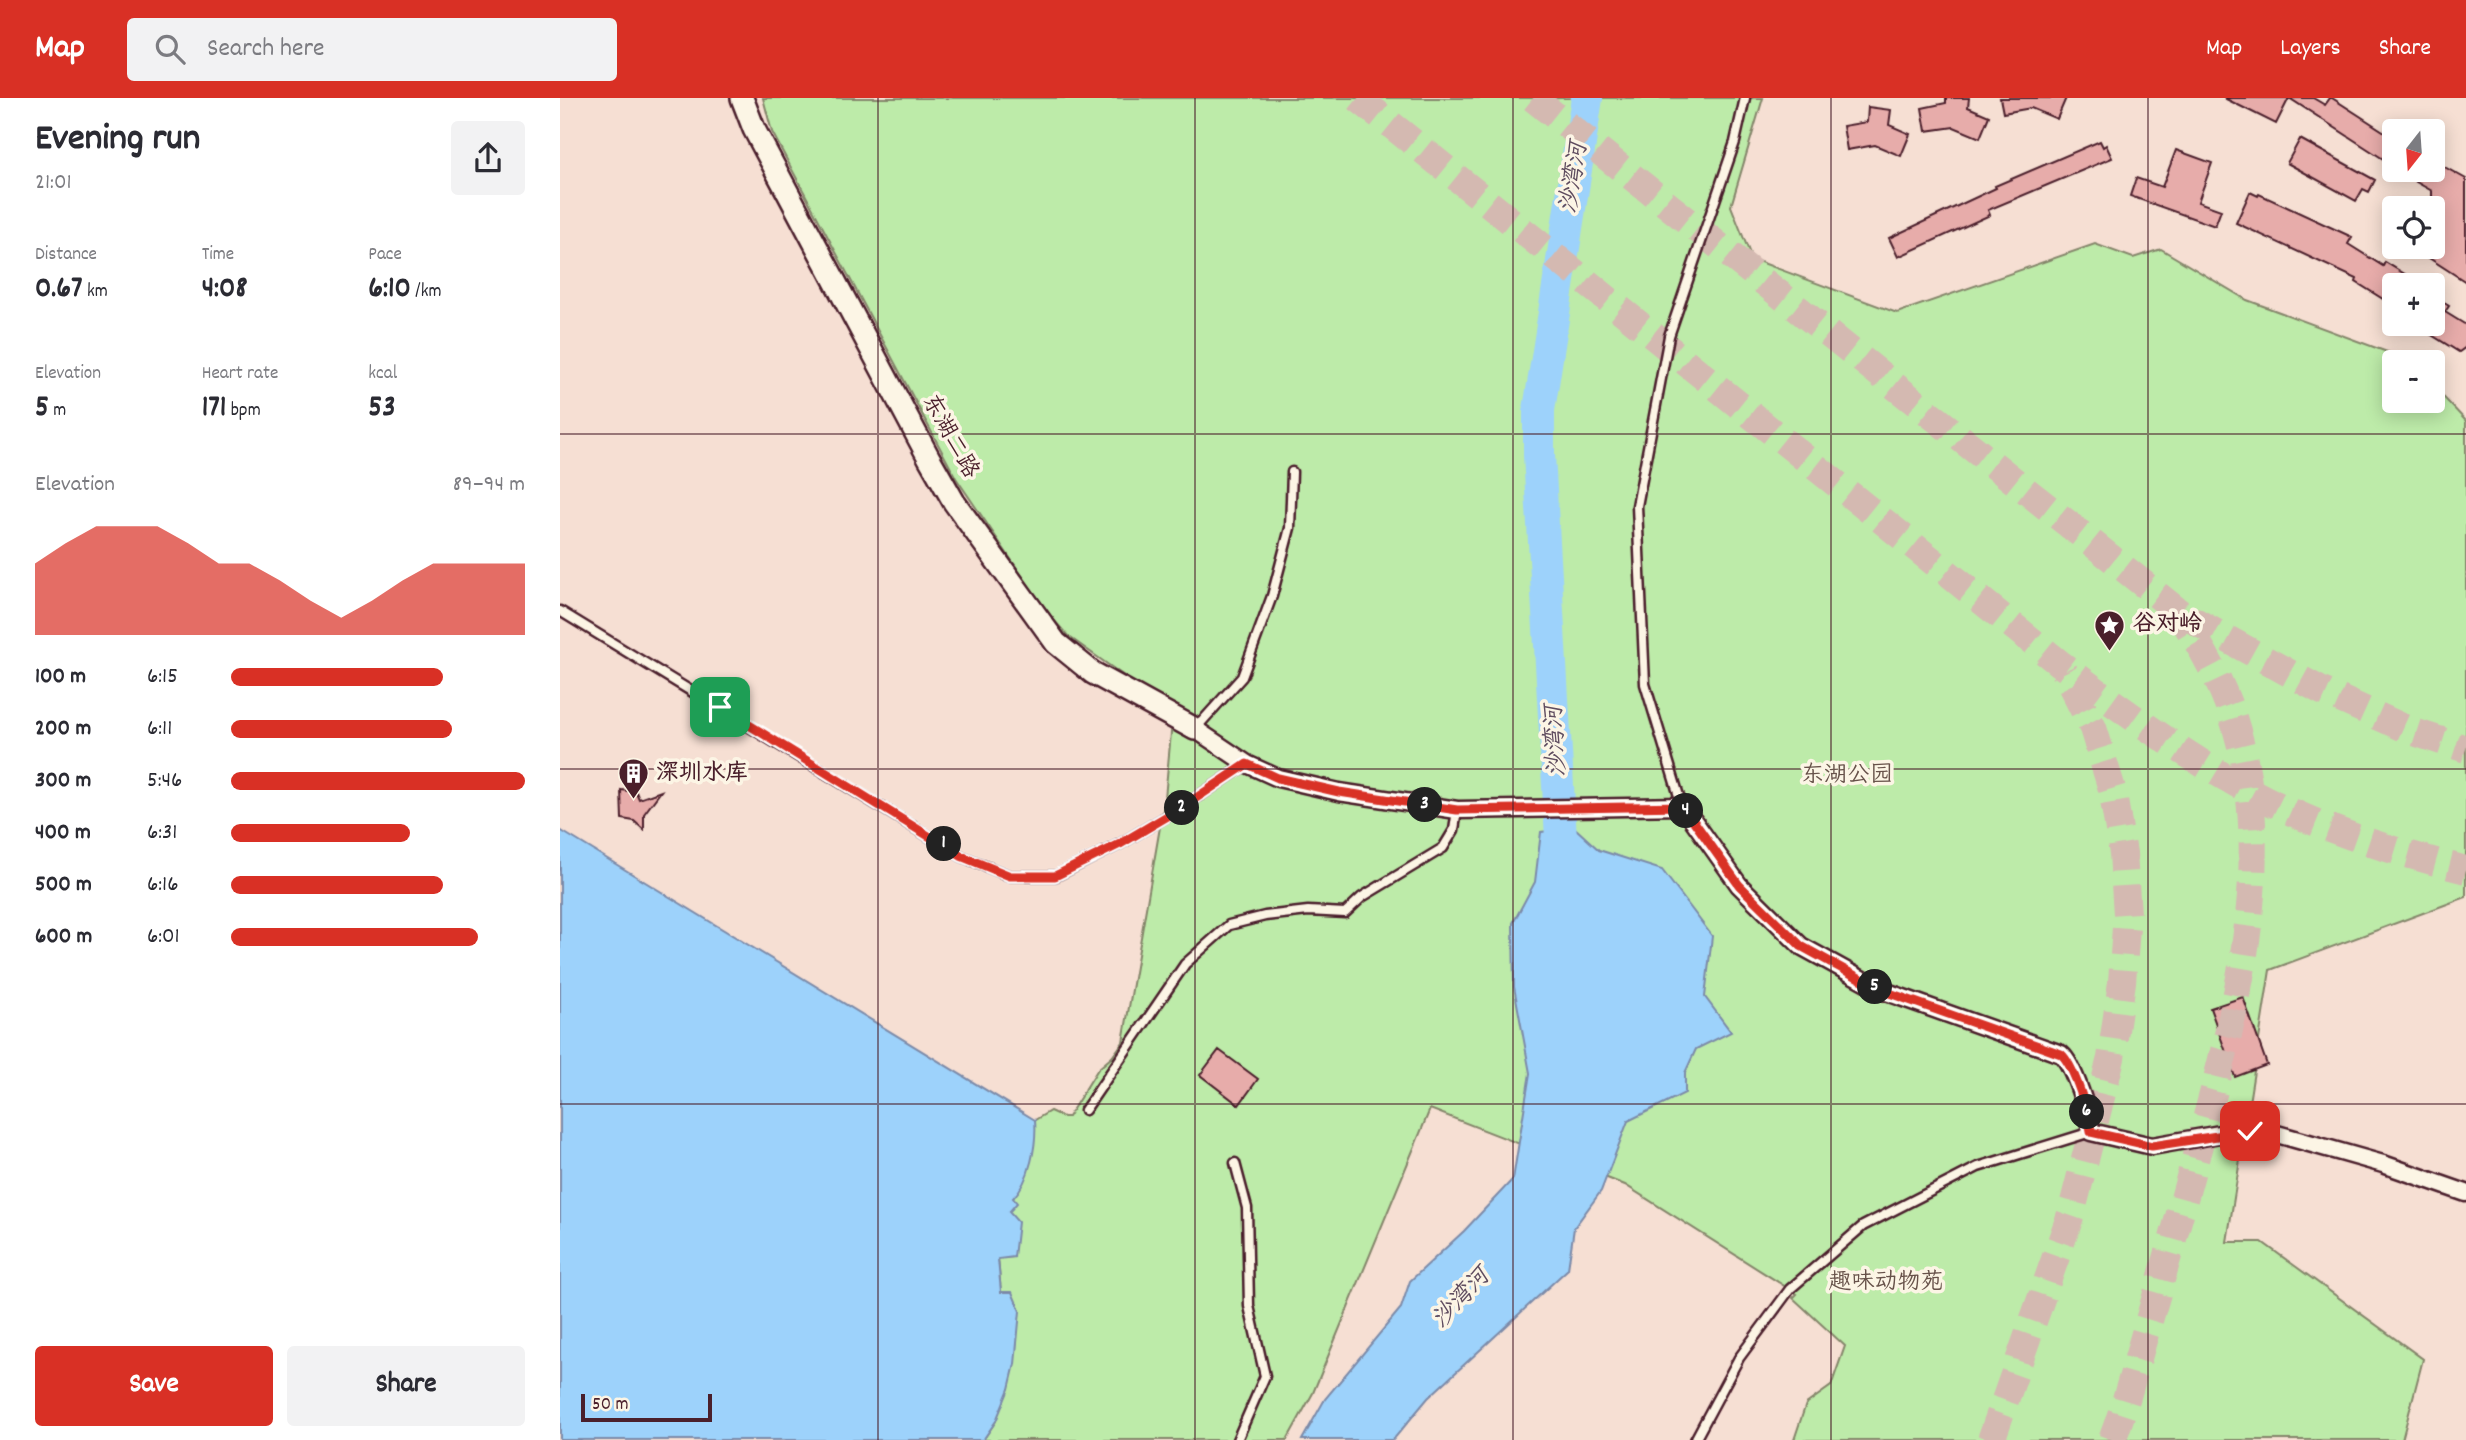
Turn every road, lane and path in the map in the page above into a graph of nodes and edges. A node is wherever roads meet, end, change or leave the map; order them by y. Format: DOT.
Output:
graph roads {
  1 [pos="742,98"];
  2 [pos="1745,98"];
  3 [pos="1292,472"];
  4 [pos="560,611"];
  5 [pos="1195,729"];
  6 [pos="1247,764"];
  7 [pos="1683,806"];
  8 [pos="1457,810"];
  9 [pos="1085,1110"];
  10 [pos="2091,1132"];
  11 [pos="1235,1163"];
  12 [pos="2464,1191"];
  13 [pos="1237,1440"];
  14 [pos="1695,1440"];
  1 -- 5 [label="street, 东湖二路"];
  2 -- 7 [label="lane"];
  3 -- 5 [label="lane"];
  4 -- 6 [label="lane"];
  5 -- 6 [label="street"];
  6 -- 8 [label="street"];
  7 -- 8 [label="street"];
  7 -- 10 [label="street"];
  8 -- 9 [label="lane"];
  10 -- 12 [label="street"];
  10 -- 14 [label="lane"];
  11 -- 13 [label="lane"];
}
